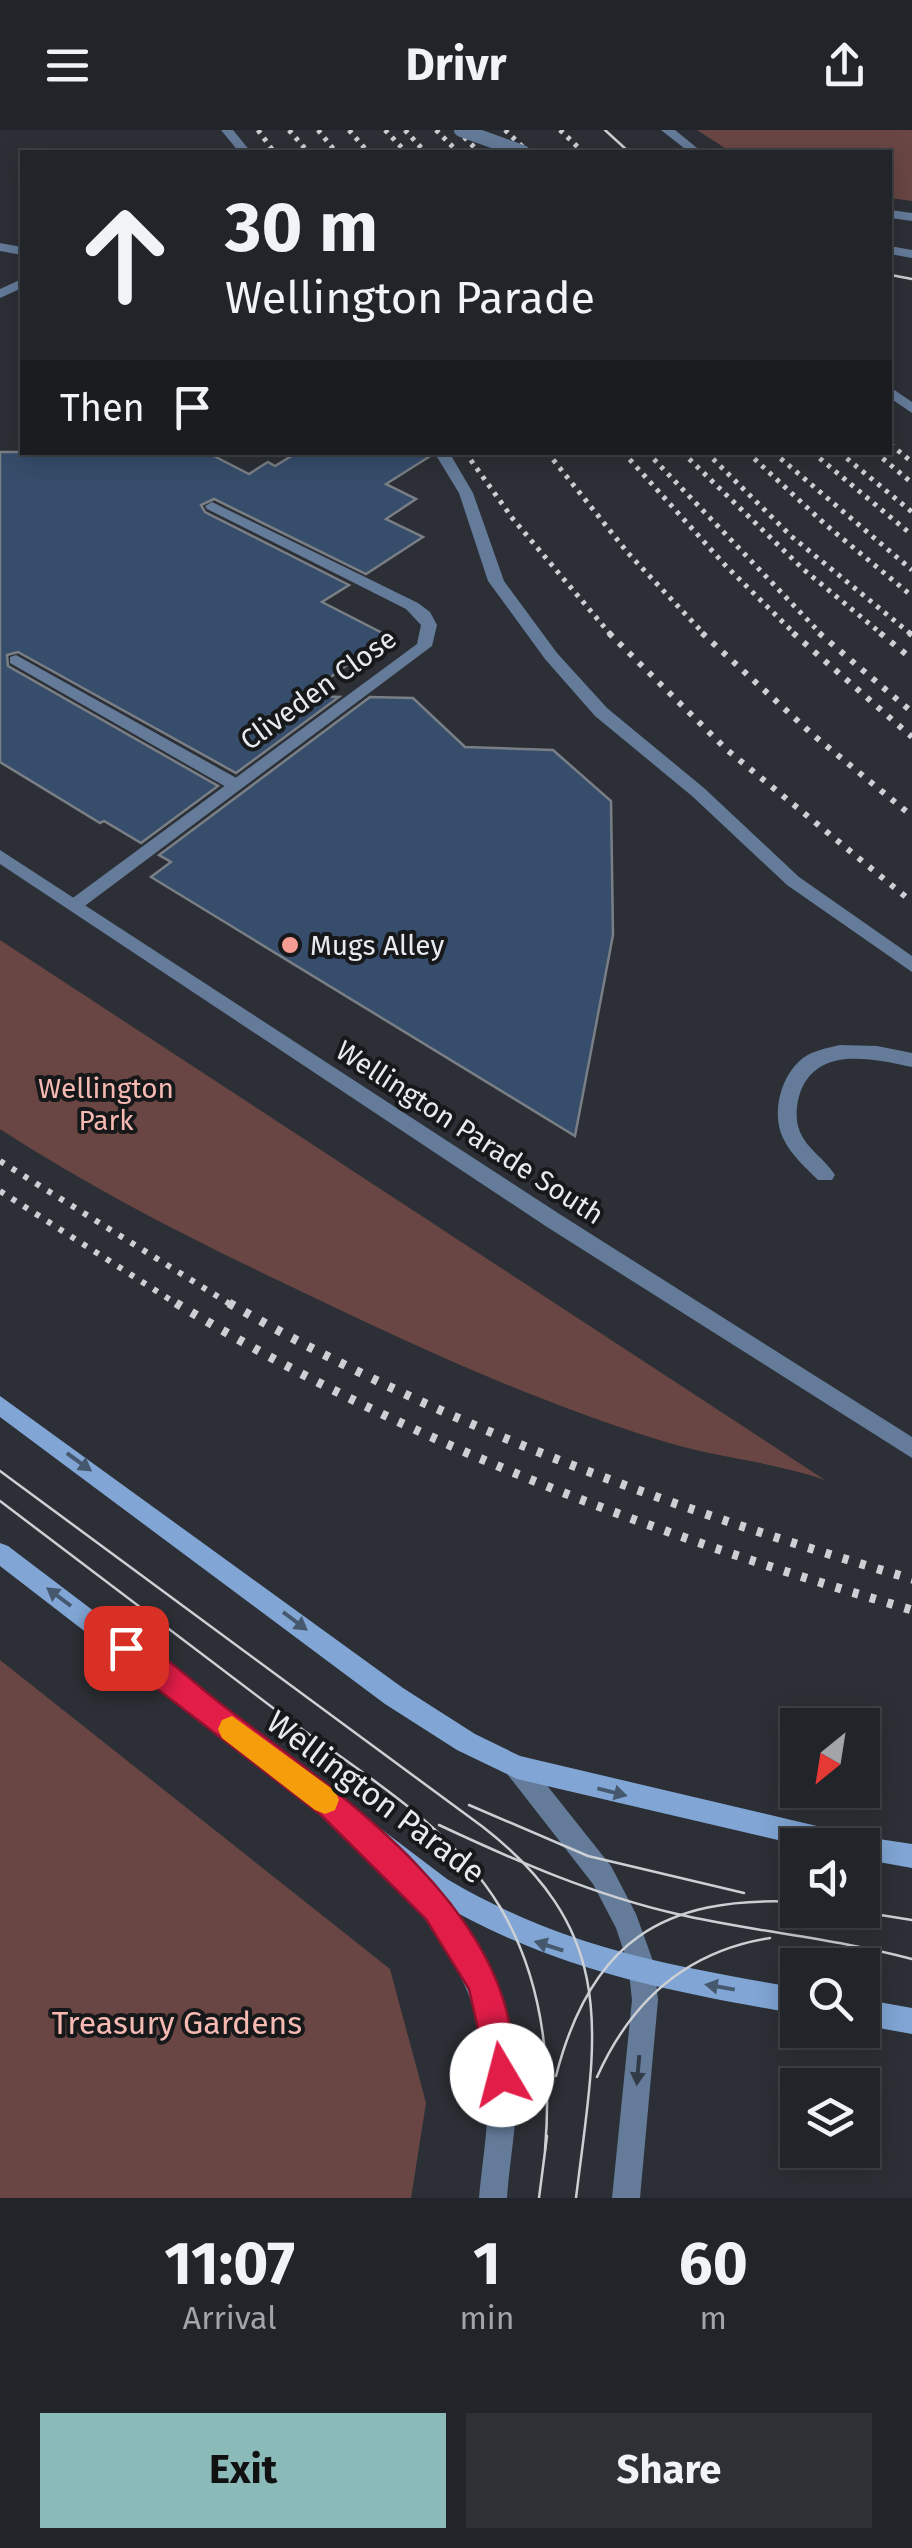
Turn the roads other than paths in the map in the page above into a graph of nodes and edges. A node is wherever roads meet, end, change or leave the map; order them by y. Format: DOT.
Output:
graph roads {
  1 [pos="227,130"];
  2 [pos="460,130"];
  3 [pos="667,130"];
  4 [pos="243,150"];
  5 [pos="517,150"];
  6 [pos="693,150"];
  7 [pos="892,393"];
  8 [pos="912,409"];
  9 [pos="443,455"];
  10 [pos="212,506"];
  11 [pos="16,660"];
  12 [pos="234,784"];
  13 [pos="0,856"];
  14 [pos="76,904"];
  15 [pos="912,965"];
  16 [pos="912,1060"];
  17 [pos="825,1176"];
  18 [pos="0,1405"];
  19 [pos="912,1449"];
  20 [pos="0,1552"];
  21 [pos="517,1767"];
  22 [pos="331,1805"];
  23 [pos="780,1828"];
  24 [pos="880,1850"];
  25 [pos="912,1856"];
  26 [pos="642,1972"];
  27 [pos="780,1997"];
  28 [pos="880,2015"];
  29 [pos="912,2021"];
  30 [pos="493,2198"];
  31 [pos="626,2198"];
  1 -- 4 [label="street"];
  2 -- 5 [label="street, bridge"];
  3 -- 6 [label="street"];
  7 -- 8 [label="street"];
  9 -- 15 [label="street"];
  10 -- 12 [label="street, Cliveden Close"];
  11 -- 12 [label="street"];
  12 -- 14 [label="street, Cliveden Close"];
  13 -- 14 [label="street, Wellington Parade South"];
  14 -- 19 [label="street, Wellington Parade South"];
  16 -- 17 [label="street"];
  18 -- 21 [label="main road, one-way"];
  22 -- 20 [label="main road, Wellington Parade, one-way"];
  21 -- 23 [label="main road, one-way"];
  21 -- 26 [label="street"];
  26 -- 22 [label="main road, Wellington Parade, one-way"];
  22 -- 30 [label="street"];
  24 -- 25 [label="main road"];
  27 -- 26 [label="main road, Wellington Parade, one-way"];
  26 -- 31 [label="street, one-way"];
  28 -- 29 [label="main road"];
}
